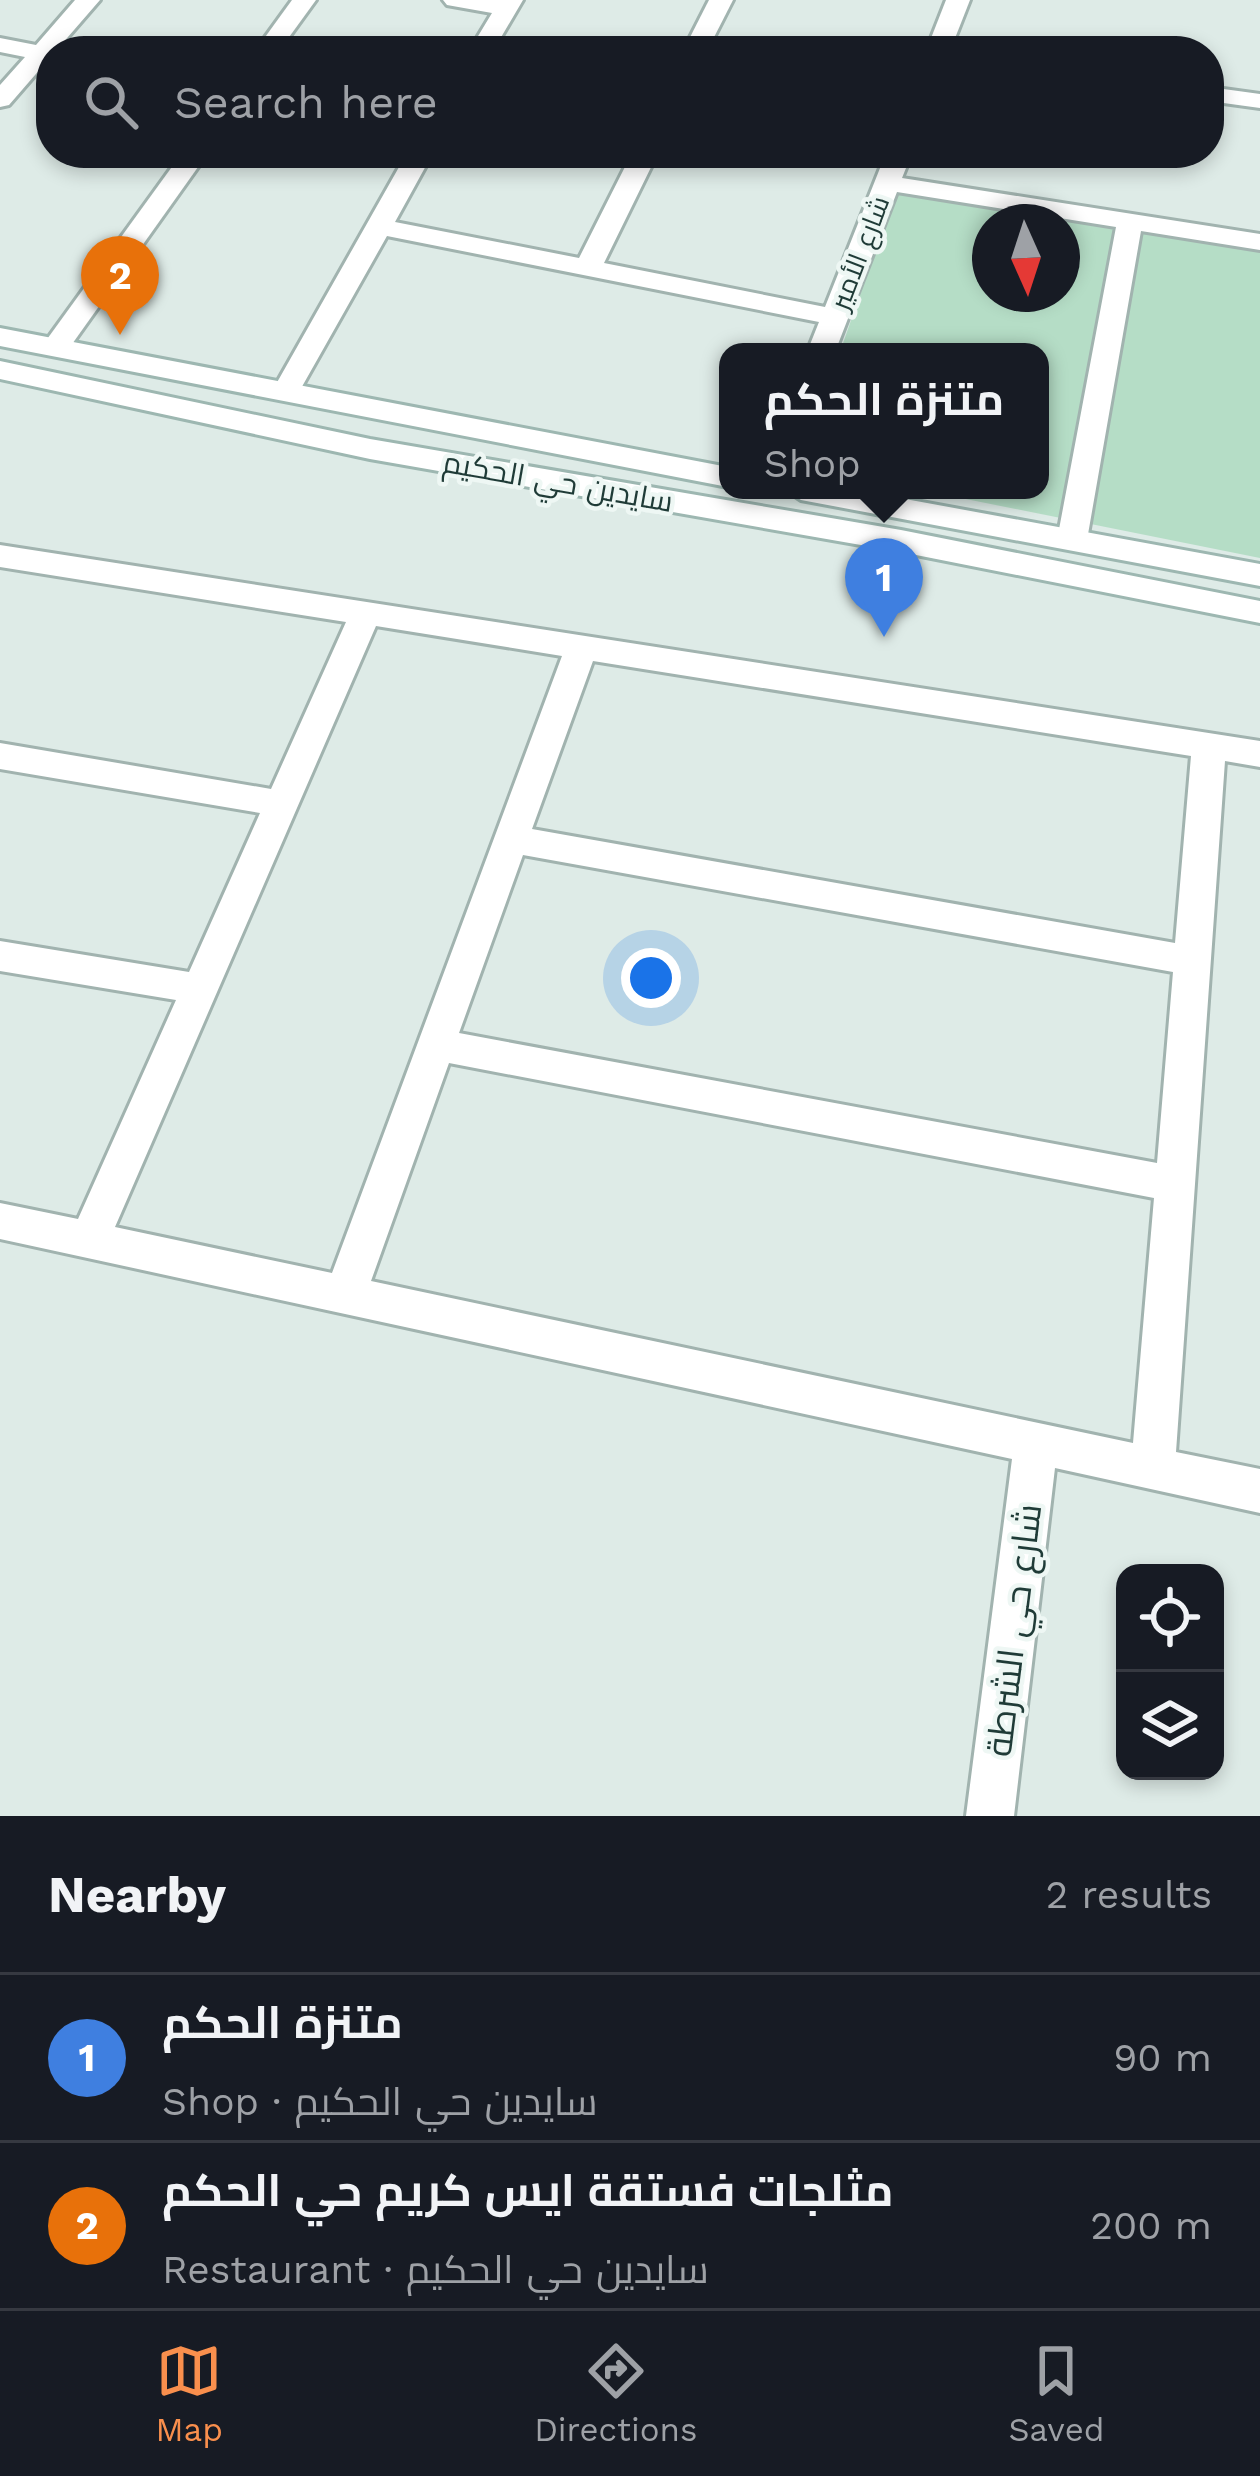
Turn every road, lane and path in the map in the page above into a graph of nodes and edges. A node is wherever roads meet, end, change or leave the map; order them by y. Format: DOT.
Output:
graph roads {
  1 [pos="88,0"];
  2 [pos="304,0"];
  3 [pos="454,0"];
  4 [pos="721,0"];
  5 [pos="958,0"];
  6 [pos="508,4"];
  7 [pos="56,36"];
  8 [pos="278,36"];
  9 [pos="490,36"];
  10 [pos="703,36"];
  11 [pos="944,36"];
  12 [pos="0,45"];
  13 [pos="36,52"];
  14 [pos="36,59"];
  15 [pos="1224,96"];
  16 [pos="0,100"];
  17 [pos="1260,101"];
  18 [pos="184,168"];
  19 [pos="411,168"];
  20 [pos="638,168"];
  21 [pos="892,168"];
  22 [pos="887,183"];
  23 [pos="1130,221"];
  24 [pos="376,226"];
  25 [pos="1260,242"];
  26 [pos="586,271"];
  27 [pos="835,316"];
  28 [pos="0,337"];
  29 [pos="824,343"];
  30 [pos="56,348"];
  31 [pos="0,370"];
  32 [pos="285,392"];
  33 [pos="719,475"];
  34 [pos="850,499"];
  35 [pos="1072,540"];
  36 [pos="0,556"];
  37 [pos="1260,575"];
  38 [pos="1260,612"];
  39 [pos="366,614"];
  40 [pos="581,647"];
  41 [pos="1210,746"];
  42 [pos="1260,754"];
  43 [pos="0,756"];
  44 [pos="282,804"];
  45 [pos="512,839"];
  46 [pos="0,956"];
  47 [pos="1193,961"];
  48 [pos="200,989"];
  49 [pos="436,1045"];
  50 [pos="1175,1184"];
  51 [pos="0,1222"];
  52 [pos="89,1240"];
  53 [pos="345,1295"];
  54 [pos="1036,1443"];
  55 [pos="1153,1468"];
  56 [pos="1260,1491"];
  57 [pos="991,1816"];
  1 -- 7 [label="street"];
  2 -- 8 [label="street"];
  3 -- 6 [label="street"];
  4 -- 10 [label="street"];
  5 -- 11 [label="street"];
  6 -- 9 [label="street"];
  12 -- 13 [label="street"];
  14 -- 16 [label="street"];
  15 -- 17 [label="street"];
  18 -- 30 [label="street"];
  19 -- 24 [label="street"];
  20 -- 26 [label="street"];
  21 -- 22 [label="street, شارع الأمير"];
  22 -- 23 [label="street"];
  22 -- 27 [label="street, شارع الأمير"];
  23 -- 25 [label="street"];
  23 -- 35 [label="street"];
  24 -- 26 [label="street"];
  24 -- 32 [label="street"];
  26 -- 27 [label="street"];
  27 -- 29 [label="street, شارع الأمير"];
  28 -- 30 [label="street, سايدين حي الحكيم"];
  30 -- 32 [label="street, سايدين حي الحكيم"];
  31 -- 38 [label="street, سايدين حي الحكيم"];
  32 -- 33 [label="street, سايدين حي الحكيم"];
  34 -- 35 [label="street"];
  35 -- 37 [label="street"];
  36 -- 39 [label="street"];
  39 -- 40 [label="street"];
  39 -- 44 [label="street"];
  40 -- 41 [label="street"];
  40 -- 45 [label="street"];
  41 -- 42 [label="street"];
  41 -- 47 [label="street"];
  43 -- 44 [label="street"];
  44 -- 48 [label="street"];
  45 -- 47 [label="street"];
  45 -- 49 [label="street"];
  46 -- 48 [label="street"];
  47 -- 50 [label="street"];
  48 -- 52 [label="street"];
  49 -- 50 [label="street"];
  49 -- 53 [label="street"];
  50 -- 55 [label="street"];
  51 -- 52 [label="street"];
  52 -- 53 [label="street"];
  53 -- 54 [label="street"];
  54 -- 55 [label="street"];
  54 -- 57 [label="street, شارع حي الشرطة"];
  55 -- 56 [label="street"];
}
